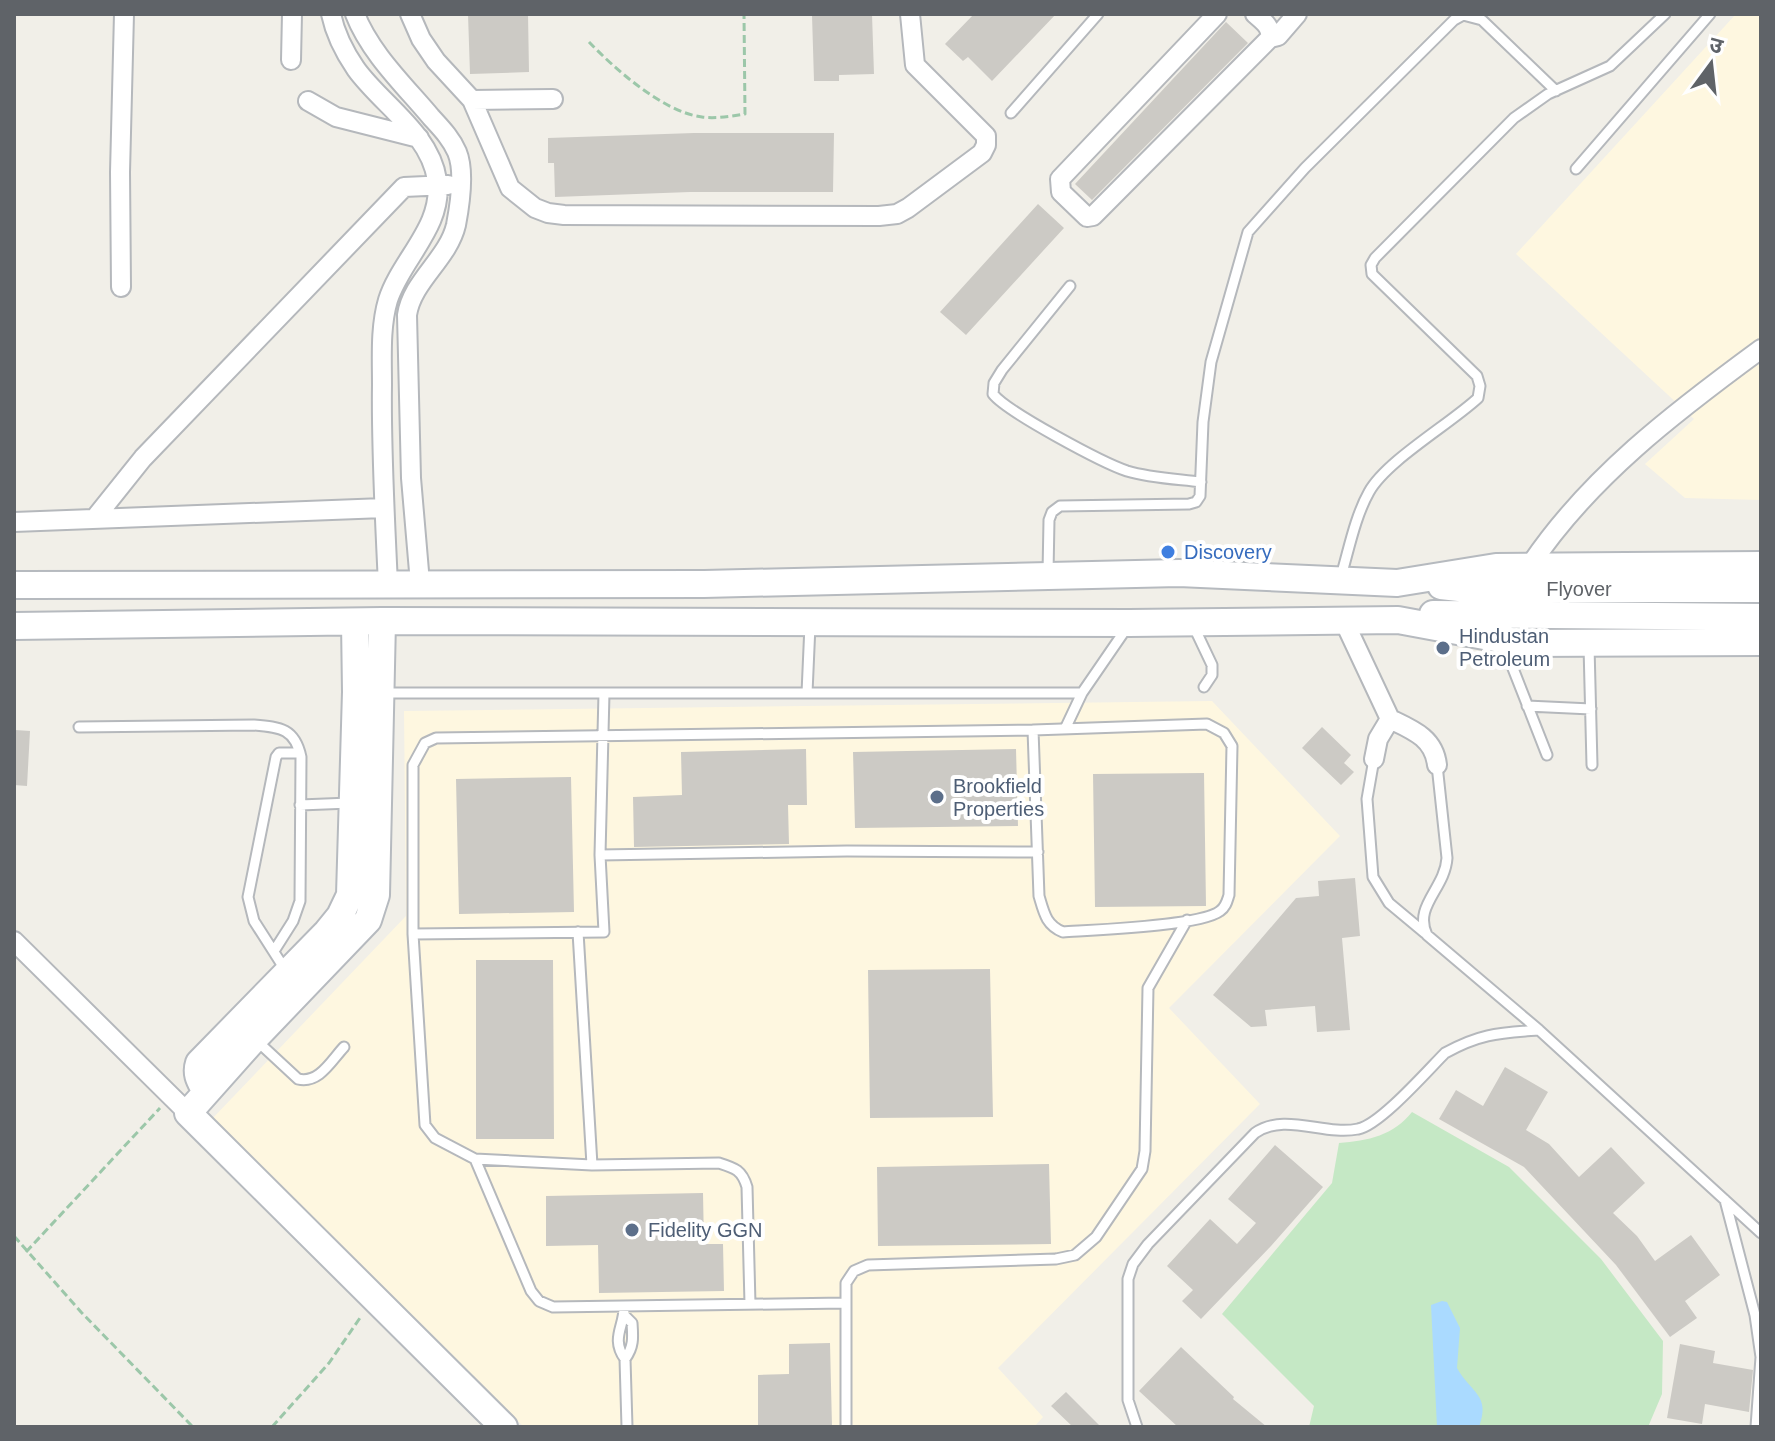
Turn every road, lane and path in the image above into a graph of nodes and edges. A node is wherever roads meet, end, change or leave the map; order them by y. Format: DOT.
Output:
graph roads {
  1 [pos="124,14"];
  2 [pos="292,14"];
  3 [pos="331,14"];
  4 [pos="355,14"];
  5 [pos="410,14"];
  6 [pos="744,14"];
  7 [pos="910,14"];
  8 [pos="1098,14"];
  9 [pos="1217,14"];
  10 [pos="1257,14"];
  11 [pos="1297,14"];
  12 [pos="1665,14"];
  13 [pos="1710,14"];
  14 [pos="1270,38"];
  15 [pos="589,42"];
  16 [pos="291,60"];
  17 [pos="1556,91"];
  18 [pos="553,99"];
  19 [pos="472,100"];
  20 [pos="308,101"];
  21 [pos="1011,113"];
  22 [pos="419,139"];
  23 [pos="1576,169"];
  24 [pos="438,184"];
  25 [pos="459,185"];
  26 [pos="1070,286"];
  27 [pos="121,287"];
  28 [pos="1761,349"];
  29 [pos="383,478"];
  30 [pos="411,478"];
  31 [pos="1201,482"];
  32 [pos="384,508"];
  33 [pos="95,518"];
  34 [pos="14,522"];
  35 [pos="1761,565"];
  36 [pos="1048,576"];
  37 [pos="1340,579"];
  38 [pos="420,583"];
  39 [pos="14,585"];
  40 [pos="388,585"];
  41 [pos="1761,589"];
  42 [pos="1538,590"];
  43 [pos="1761,617"];
  44 [pos="1343,619"];
  45 [pos="1398,620"];
  46 [pos="382,621"];
  47 [pos="1192,621"];
  48 [pos="355,622"];
  49 [pos="810,622"];
  50 [pos="1129,623"];
  51 [pos="14,626"];
  52 [pos="1501,639"];
  53 [pos="1761,642"];
  54 [pos="1589,643"];
  55 [pos="1204,687"];
  56 [pos="369,692"];
  57 [pos="604,693"];
  58 [pos="807,693"];
  59 [pos="1082,693"];
  60 [pos="1527,706"];
  61 [pos="1591,709"];
  62 [pos="1390,719"];
  63 [pos="79,727"];
  64 [pos="1065,729"];
  65 [pos="1033,730"];
  66 [pos="602,734"];
  67 [pos="300,753"];
  68 [pos="1547,755"];
  69 [pos="1374,759"];
  70 [pos="1437,765"];
  71 [pos="1592,765"];
  72 [pos="353,802"];
  73 [pos="300,805"];
  74 [pos="1038,852"];
  75 [pos="600,855"];
  76 [pos="363,895"];
  77 [pos="1187,920"];
  78 [pos="578,932"];
  79 [pos="413,934"];
  80 [pos="1427,935"];
  81 [pos="14,941"];
  82 [pos="280,962"];
  83 [pos="271,1006"];
  84 [pos="1539,1030"];
  85 [pos="254,1039"];
  86 [pos="344,1047"];
  87 [pos="206,1092"];
  88 [pos="180,1105"];
  89 [pos="475,1159"];
  90 [pos="592,1165"];
  91 [pos="1725,1200"];
  92 [pos="1761,1233"];
  93 [pos="14,1236"];
  94 [pos="26,1252"];
  95 [pos="373,1299"];
  96 [pos="845,1303"];
  97 [pos="750,1304"];
  98 [pos="624,1311"];
  99 [pos="193,1427"];
  100 [pos="272,1427"];
  101 [pos="504,1427"];
  102 [pos="627,1427"];
  103 [pos="846,1427"];
  104 [pos="1137,1427"];
  105 [pos="1756,1427"];
  1 -- 27 [label="street"];
  2 -- 16 [label="street"];
  3 -- 22 [label="street"];
  4 -- 25 [label="street"];
  5 -- 19 [label="street"];
  6 -- 15 [label="path"];
  7 -- 19 [label="street"];
  8 -- 21 [label="lane"];
  9 -- 14 [label="street"];
  10 -- 14 [label="street"];
  11 -- 14 [label="street"];
  12 -- 17 [label="lane"];
  13 -- 23 [label="lane"];
  17 -- 31 [label="lane"];
  17 -- 37 [label="lane"];
  18 -- 19 [label="street"];
  20 -- 22 [label="street"];
  22 -- 24 [label="street"];
  24 -- 25 [label="street"];
  24 -- 29 [label="street"];
  24 -- 33 [label="street"];
  25 -- 30 [label="street"];
  26 -- 31 [label="lane"];
  28 -- 42 [label="street"];
  29 -- 30 [label="street"];
  29 -- 32 [label="street"];
  30 -- 38 [label="street"];
  31 -- 36 [label="lane"];
  32 -- 33 [label="street"];
  32 -- 40 [label="street"];
  33 -- 34 [label="street"];
  35 -- 42 [label="main road"];
  36 -- 37 [label="main road"];
  36 -- 38 [label="main road"];
  37 -- 42 [label="main road"];
  38 -- 40 [label="main road"];
  39 -- 40 [label="main road"];
  41 -- 42 [label="main road, Flyover"];
  42 -- 43 [label="main road, Flyover"];
  42 -- 45 [label="main road, Flyover"];
  44 -- 45 [label="main road"];
  44 -- 47 [label="main road"];
  44 -- 62 [label="street"];
  45 -- 52 [label="main road"];
  46 -- 48 [label="main road"];
  46 -- 49 [label="main road"];
  46 -- 56 [label="main road"];
  47 -- 50 [label="main road"];
  47 -- 55 [label="lane"];
  48 -- 51 [label="main road"];
  48 -- 56 [label="main road"];
  49 -- 50 [label="main road"];
  49 -- 58 [label="lane"];
  50 -- 59 [label="lane"];
  52 -- 54 [label="main road"];
  52 -- 60 [label="lane"];
  53 -- 54 [label="main road"];
  54 -- 61 [label="lane"];
  56 -- 57 [label="lane"];
  56 -- 72 [label="main road"];
  56 -- 76 [label="main road"];
  57 -- 58 [label="lane"];
  57 -- 66 [label="lane"];
  58 -- 59 [label="lane"];
  59 -- 64 [label="lane"];
  60 -- 61 [label="lane"];
  60 -- 68 [label="lane"];
  61 -- 71 [label="lane"];
  62 -- 69 [label="street"];
  62 -- 70 [label="street"];
  63 -- 67 [label="lane"];
  64 -- 65 [label="lane"];
  64 -- 77 [label="lane"];
  65 -- 66 [label="lane"];
  65 -- 74 [label="lane"];
  66 -- 75 [label="lane"];
  66 -- 79 [label="lane"];
  67 -- 73 [label="lane"];
  67 -- 82 [label="lane"];
  69 -- 80 [label="lane"];
  70 -- 80 [label="lane"];
  72 -- 73 [label="lane"];
  72 -- 76 [label="main road"];
  73 -- 82 [label="lane"];
  74 -- 75 [label="lane"];
  74 -- 77 [label="lane"];
  75 -- 78 [label="lane"];
  76 -- 82 [label="main road"];
  76 -- 83 [label="main road"];
  77 -- 96 [label="lane"];
  78 -- 79 [label="lane"];
  78 -- 90 [label="lane"];
  79 -- 89 [label="lane"];
  80 -- 84 [label="lane"];
  81 -- 88 [label="street"];
  82 -- 83 [label="main road"];
  83 -- 85 [label="main road"];
  83 -- 87 [label="main road"];
  84 -- 91 [label="lane"];
  84 -- 104 [label="lane"];
  85 -- 86 [label="lane"];
  85 -- 87 [label="main road"];
  87 -- 88 [label="main road"];
  88 -- 94 [label="path"];
  88 -- 95 [label="main road"];
  89 -- 90 [label="lane"];
  89 -- 98 [label="lane"];
  90 -- 97 [label="lane"];
  91 -- 92 [label="lane"];
  91 -- 105 [label="lane"];
  93 -- 94 [label="path"];
  94 -- 99 [label="path"];
  95 -- 100 [label="path"];
  95 -- 101 [label="main road"];
  96 -- 97 [label="lane"];
  96 -- 103 [label="lane"];
  97 -- 98 [label="lane"];
  98 -- 102 [label="lane"];
}
